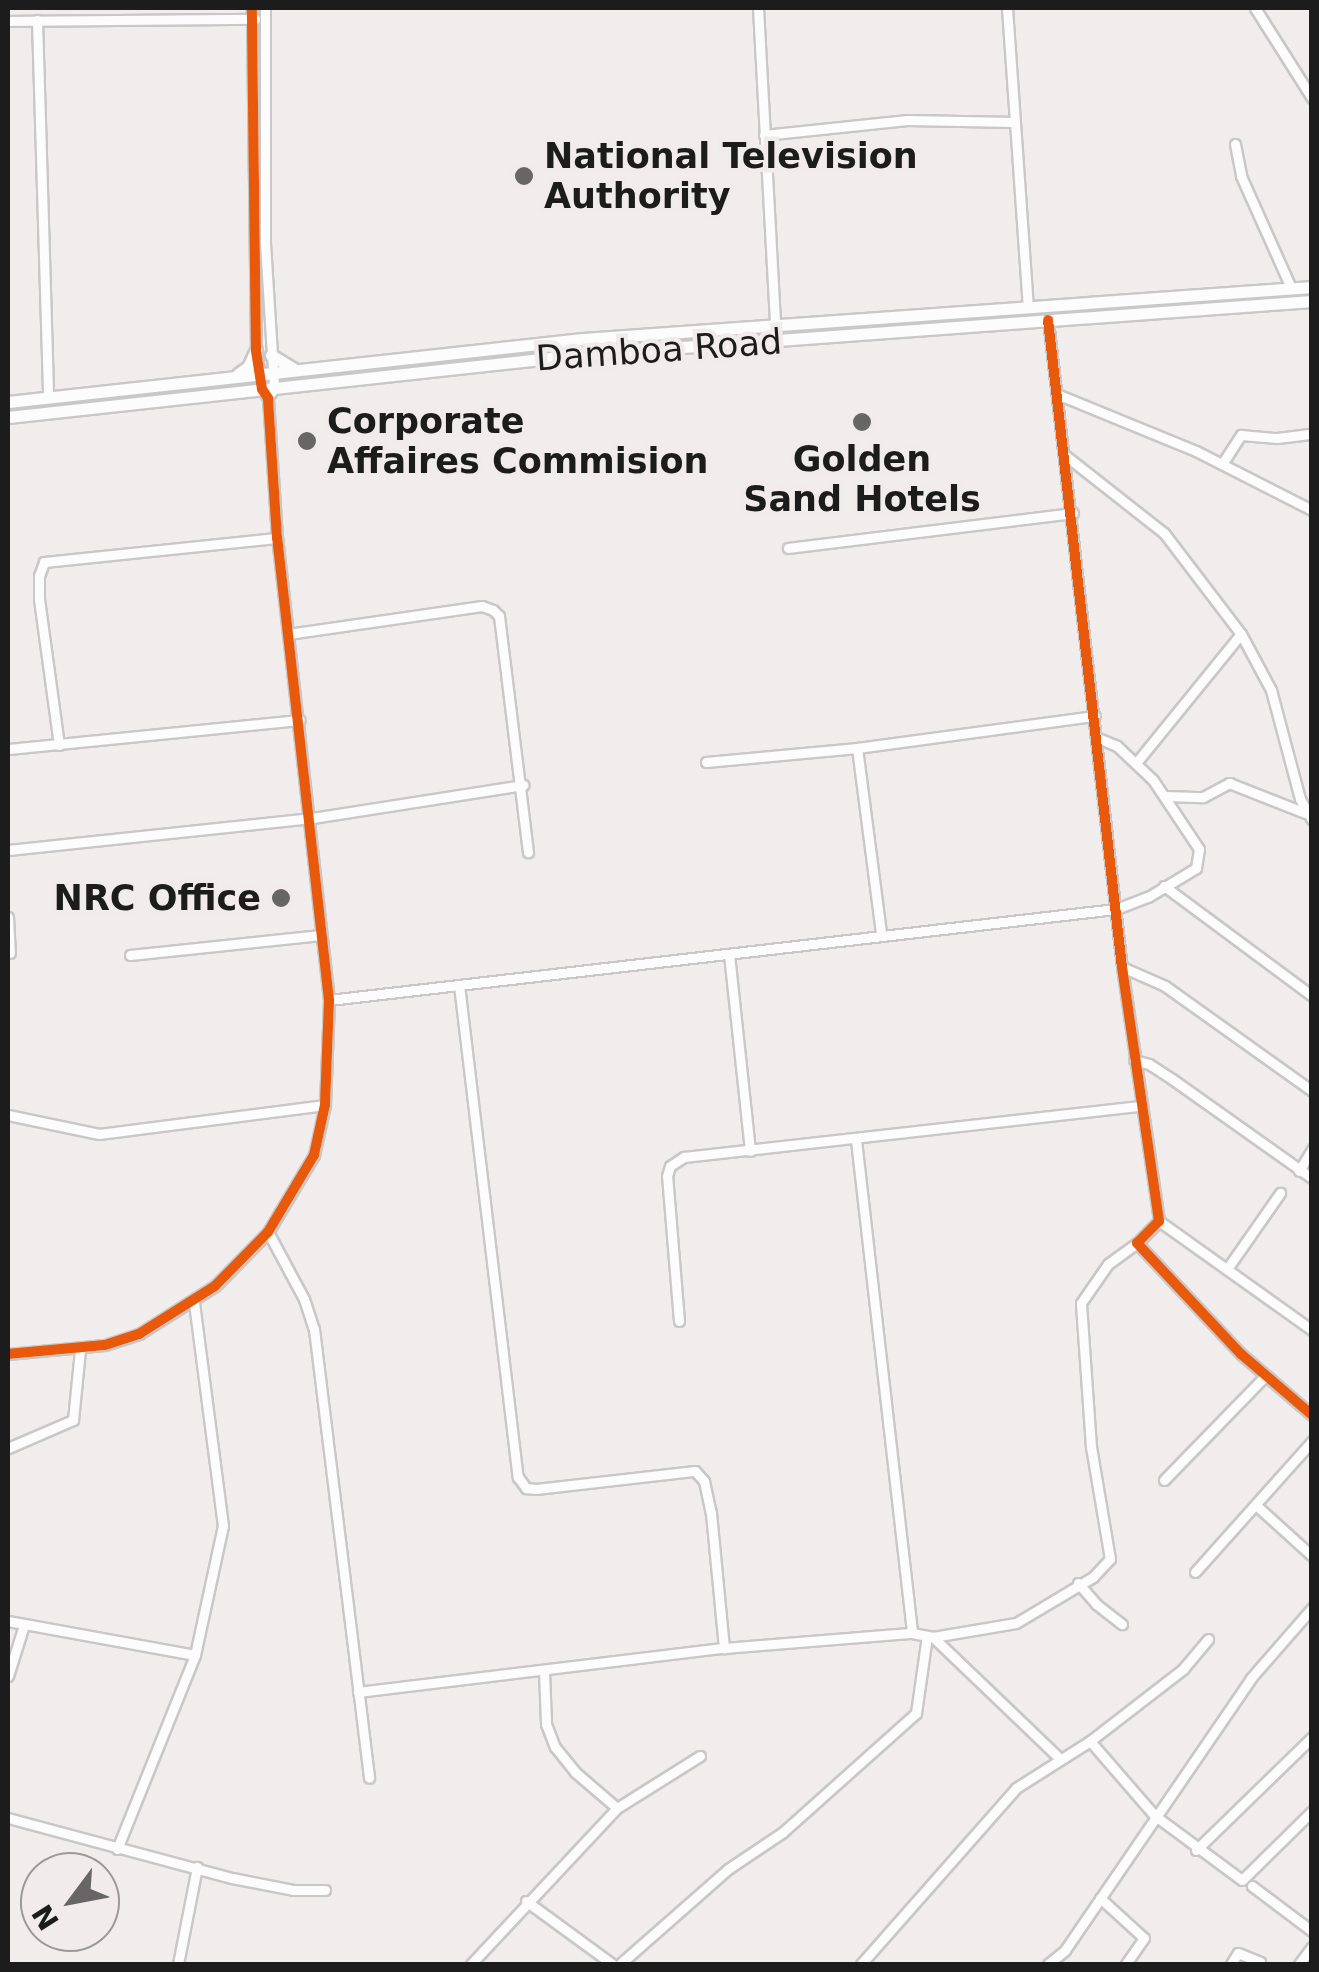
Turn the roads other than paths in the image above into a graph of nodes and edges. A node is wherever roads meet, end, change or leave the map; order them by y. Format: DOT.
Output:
graph roads {
  1 [pos="265,8"];
  2 [pos="758,8"];
  3 [pos="1007,8"];
  4 [pos="1255,8"];
  5 [pos="252,13"];
  6 [pos="8,20"];
  7 [pos="38,20"];
  8 [pos="265,20"];
  9 [pos="1312,98"];
  10 [pos="1015,122"];
  11 [pos="764,135"];
  12 [pos="1236,144"];
  13 [pos="1312,286"];
  14 [pos="1292,288"];
  15 [pos="1312,300"];
  16 [pos="1028,307"];
  17 [pos="1048,320"];
  18 [pos="774,326"];
  19 [pos="776,342"];
  20 [pos="256,350"];
  21 [pos="271,355"];
  22 [pos="304,370"];
  23 [pos="265,374"];
  24 [pos="231,377"];
  25 [pos="268,392"];
  26 [pos="1057,394"];
  27 [pos="48,397"];
  28 [pos="8,402"];
  29 [pos="8,417"];
  30 [pos="1312,434"];
  31 [pos="1066,456"];
  32 [pos="1222,464"];
  33 [pos="1312,510"];
  34 [pos="1073,514"];
  35 [pos="277,538"];
  36 [pos="788,548"];
  37 [pos="288,634"];
  38 [pos="1241,634"];
  39 [pos="1094,716"];
  40 [pos="300,720"];
  41 [pos="1098,738"];
  42 [pos="59,745"];
  43 [pos="857,748"];
  44 [pos="9,749"];
  45 [pos="8,760"];
  46 [pos="706,762"];
  47 [pos="1136,763"];
  48 [pos="524,785"];
  49 [pos="1164,796"];
  50 [pos="1308,817"];
  51 [pos="312,818"];
  52 [pos="8,850"];
  53 [pos="528,852"];
  54 [pos="1164,886"];
  55 [pos="1116,909"];
  56 [pos="8,917"];
  57 [pos="881,934"];
  58 [pos="321,935"];
  59 [pos="10,953"];
  60 [pos="729,954"];
  61 [pos="130,955"];
  62 [pos="1122,967"];
  63 [pos="1312,978"];
  64 [pos="459,985"];
  65 [pos="1308,994"];
  66 [pos="330,1000"];
  67 [pos="1134,1060"];
  68 [pos="1312,1091"];
  69 [pos="326,1105"];
  70 [pos="1142,1106"];
  71 [pos="8,1115"];
  72 [pos="856,1140"];
  73 [pos="1312,1149"];
  74 [pos="750,1151"];
  75 [pos="1299,1171"];
  76 [pos="1312,1178"];
  77 [pos="1280,1193"];
  78 [pos="1159,1221"];
  79 [pos="268,1232"];
  80 [pos="1137,1243"];
  81 [pos="1228,1268"];
  82 [pos="194,1302"];
  83 [pos="679,1321"];
  84 [pos="1312,1330"];
  85 [pos="80,1350"];
  86 [pos="8,1354"];
  87 [pos="1266,1375"];
  88 [pos="1312,1398"];
  89 [pos="1308,1412"];
  90 [pos="1312,1441"];
  91 [pos="8,1448"];
  92 [pos="1164,1480"];
  93 [pos="1258,1507"];
  94 [pos="1312,1556"];
  95 [pos="1195,1572"];
  96 [pos="1078,1583"];
  97 [pos="1312,1608"];
  98 [pos="8,1621"];
  99 [pos="1122,1624"];
  100 [pos="24,1626"];
  101 [pos="912,1633"];
  102 [pos="930,1636"];
  103 [pos="1208,1639"];
  104 [pos="724,1648"];
  105 [pos="195,1655"];
  106 [pos="544,1671"];
  107 [pos="8,1676"];
  108 [pos="358,1692"];
  109 [pos="1312,1737"];
  110 [pos="1090,1741"];
  111 [pos="700,1756"];
  112 [pos="1059,1758"];
  113 [pos="369,1778"];
  114 [pos="618,1808"];
  115 [pos="1312,1811"];
  116 [pos="1154,1815"];
  117 [pos="8,1818"];
  118 [pos="117,1849"];
  119 [pos="1196,1850"];
  120 [pos="197,1867"];
  121 [pos="1252,1886"];
  122 [pos="325,1890"];
  123 [pos="1100,1898"];
  124 [pos="526,1901"];
  125 [pos="1312,1930"];
  126 [pos="1312,1947"];
  127 [pos="1260,1962"];
  128 [pos="1055,1963"];
  129 [pos="178,1964"];
  130 [pos="471,1964"];
  131 [pos="612,1964"];
  132 [pos="620,1964"];
  133 [pos="861,1964"];
  134 [pos="1126,1964"];
  135 [pos="1231,1964"];
  136 [pos="1299,1964"];
  1 -- 8 [label="street"];
  2 -- 11 [label="street"];
  3 -- 10 [label="street"];
  4 -- 9 [label="street"];
  5 -- 7 [label="street"];
  5 -- 8 [label="street"];
  5 -- 20 [label="street"];
  6 -- 7 [label="street"];
  7 -- 27 [label="street"];
  8 -- 21 [label="street"];
  10 -- 11 [label="street"];
  10 -- 16 [label="street"];
  11 -- 18 [label="street"];
  12 -- 14 [label="street"];
  13 -- 14 [label="main road, Damboa Road"];
  14 -- 16 [label="main road, Damboa Road"];
  15 -- 17 [label="main road, Damboa Road"];
  16 -- 18 [label="main road, Damboa Road"];
  17 -- 19 [label="main road, Damboa Road"];
  17 -- 26 [label="street"];
  18 -- 19 [label="street"];
  18 -- 22 [label="main road, Damboa Road"];
  19 -- 25 [label="main road, Damboa Road"];
  20 -- 23 [label="street"];
  20 -- 24 [label="main road"];
  21 -- 22 [label="main road"];
  21 -- 23 [label="street"];
  22 -- 23 [label="main road, Damboa Road"];
  23 -- 24 [label="main road, Damboa Road"];
  23 -- 25 [label="street"];
  24 -- 27 [label="main road, Damboa Road"];
  25 -- 29 [label="main road, Damboa Road"];
  25 -- 35 [label="street"];
  26 -- 31 [label="street"];
  26 -- 32 [label="street"];
  27 -- 28 [label="main road, Damboa Road"];
  30 -- 32 [label="street"];
  31 -- 34 [label="street"];
  31 -- 38 [label="street"];
  32 -- 33 [label="street"];
  34 -- 36 [label="street"];
  34 -- 39 [label="street"];
  35 -- 37 [label="street"];
  35 -- 42 [label="street"];
  37 -- 40 [label="street"];
  37 -- 48 [label="street"];
  38 -- 47 [label="street"];
  38 -- 50 [label="street"];
  39 -- 41 [label="street"];
  39 -- 43 [label="street"];
  40 -- 42 [label="street"];
  40 -- 51 [label="street"];
  41 -- 47 [label="street"];
  41 -- 55 [label="street"];
  42 -- 44 [label="street"];
  43 -- 46 [label="street"];
  43 -- 57 [label="street"];
  44 -- 45 [label="street"];
  47 -- 49 [label="street"];
  48 -- 51 [label="street"];
  48 -- 53 [label="street"];
  49 -- 50 [label="street"];
  49 -- 54 [label="street"];
  51 -- 52 [label="street"];
  51 -- 58 [label="street"];
  54 -- 55 [label="street"];
  54 -- 65 [label="street"];
  55 -- 57 [label="street"];
  55 -- 62 [label="street"];
  56 -- 59 [label="street"];
  57 -- 60 [label="street"];
  58 -- 61 [label="street"];
  58 -- 66 [label="street"];
  60 -- 64 [label="street"];
  60 -- 74 [label="street"];
  62 -- 67 [label="street"];
  62 -- 68 [label="street"];
  63 -- 65 [label="street"];
  64 -- 66 [label="street"];
  64 -- 104 [label="street"];
  66 -- 69 [label="street"];
  67 -- 70 [label="street"];
  67 -- 75 [label="street"];
  69 -- 71 [label="street"];
  69 -- 79 [label="street"];
  70 -- 72 [label="street"];
  70 -- 78 [label="street"];
  72 -- 74 [label="street"];
  72 -- 101 [label="street"];
  73 -- 75 [label="street"];
  74 -- 83 [label="street"];
  75 -- 76 [label="street"];
  77 -- 81 [label="street"];
  78 -- 80 [label="street"];
  78 -- 81 [label="street"];
  79 -- 82 [label="street"];
  79 -- 108 [label="street"];
  80 -- 87 [label="street"];
  80 -- 96 [label="street"];
  81 -- 84 [label="street"];
  82 -- 85 [label="street"];
  82 -- 105 [label="street"];
  85 -- 86 [label="street"];
  85 -- 91 [label="street"];
  87 -- 89 [label="street"];
  87 -- 92 [label="street"];
  88 -- 89 [label="street"];
  90 -- 93 [label="street"];
  93 -- 94 [label="street"];
  93 -- 95 [label="street"];
  96 -- 99 [label="street"];
  96 -- 102 [label="street"];
  97 -- 116 [label="street"];
  98 -- 100 [label="street"];
  100 -- 105 [label="street"];
  100 -- 107 [label="street"];
  101 -- 102 [label="street"];
  101 -- 104 [label="street"];
  102 -- 112 [label="street"];
  102 -- 132 [label="street"];
  103 -- 110 [label="street"];
  104 -- 106 [label="street"];
  105 -- 118 [label="street"];
  106 -- 108 [label="street"];
  106 -- 114 [label="street"];
  108 -- 113 [label="street"];
  109 -- 119 [label="street"];
  110 -- 112 [label="street"];
  110 -- 116 [label="street"];
  111 -- 114 [label="street"];
  112 -- 133 [label="street"];
  114 -- 124 [label="street"];
  115 -- 119 [label="street"];
  116 -- 119 [label="street"];
  116 -- 123 [label="street"];
  117 -- 118 [label="street"];
  118 -- 120 [label="street"];
  120 -- 122 [label="street"];
  120 -- 129 [label="street"];
  121 -- 125 [label="street"];
  123 -- 128 [label="street"];
  123 -- 134 [label="street"];
  124 -- 130 [label="street"];
  124 -- 131 [label="street"];
  126 -- 136 [label="street"];
  127 -- 135 [label="street"];
}
